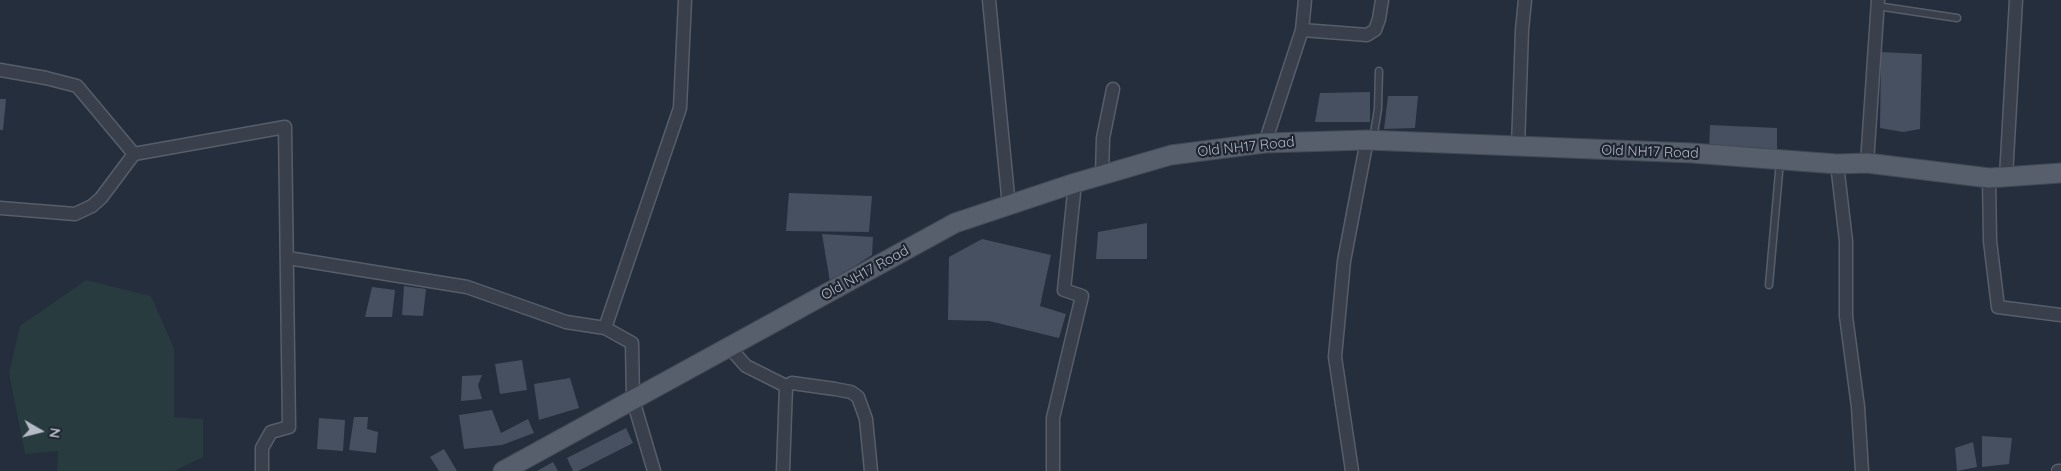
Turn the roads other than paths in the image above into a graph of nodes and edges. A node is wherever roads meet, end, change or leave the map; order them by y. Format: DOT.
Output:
graph roads {
  1 [pos="685,0"];
  2 [pos="989,0"];
  3 [pos="1305,0"];
  4 [pos="1382,0"];
  5 [pos="1525,0"];
  6 [pos="2016,0"];
  7 [pos="1877,3"];
  8 [pos="1958,18"];
  9 [pos="1302,30"];
  10 [pos="0,70"];
  11 [pos="1379,71"];
  12 [pos="1113,89"];
  13 [pos="1370,140"];
  14 [pos="1265,143"];
  15 [pos="1518,147"];
  16 [pos="134,154"];
  17 [pos="1780,160"];
  18 [pos="1867,163"];
  19 [pos="1837,164"];
  20 [pos="2061,173"];
  21 [pos="1102,175"];
  22 [pos="1997,177"];
  23 [pos="1075,183"];
  24 [pos="1009,206"];
  25 [pos="0,208"];
  26 [pos="288,258"];
  27 [pos="1769,285"];
  28 [pos="2061,315"];
  29 [pos="605,328"];
  30 [pos="730,347"];
  31 [pos="786,386"];
  32 [pos="633,400"];
  33 [pos="262,471"];
  34 [pos="503,471"];
  35 [pos="654,471"];
  36 [pos="783,471"];
  37 [pos="871,471"];
  38 [pos="1053,471"];
  39 [pos="1352,471"];
  40 [pos="1862,471"];
  1 -- 29 [label="street"];
  2 -- 24 [label="street"];
  3 -- 9 [label="street"];
  4 -- 9 [label="street"];
  5 -- 15 [label="street"];
  6 -- 22 [label="street"];
  7 -- 8 [label="lane"];
  7 -- 18 [label="street"];
  9 -- 14 [label="street"];
  10 -- 16 [label="street"];
  11 -- 13 [label="lane"];
  12 -- 21 [label="street"];
  13 -- 14 [label="main road, Old NH17 Road"];
  13 -- 15 [label="main road, Old NH17 Road"];
  13 -- 39 [label="street"];
  14 -- 21 [label="main road, Old NH17 Road"];
  15 -- 17 [label="main road, Old NH17 Road"];
  16 -- 25 [label="street"];
  16 -- 26 [label="street"];
  17 -- 19 [label="main road, Old NH17 Road"];
  17 -- 27 [label="lane"];
  18 -- 19 [label="main road, Old NH17 Road"];
  18 -- 22 [label="main road, Old NH17 Road"];
  19 -- 40 [label="street"];
  20 -- 22 [label="main road, Old NH17 Road"];
  21 -- 23 [label="main road, Old NH17 Road"];
  22 -- 28 [label="street"];
  23 -- 24 [label="main road, Old NH17 Road"];
  23 -- 38 [label="street"];
  24 -- 30 [label="main road, Old NH17 Road"];
  26 -- 29 [label="street"];
  26 -- 33 [label="street"];
  29 -- 32 [label="street"];
  30 -- 31 [label="street"];
  30 -- 32 [label="main road, Old NH17 Road"];
  31 -- 36 [label="street"];
  31 -- 37 [label="street"];
  32 -- 34 [label="main road, Old NH17 Road"];
  32 -- 35 [label="street"];
}
